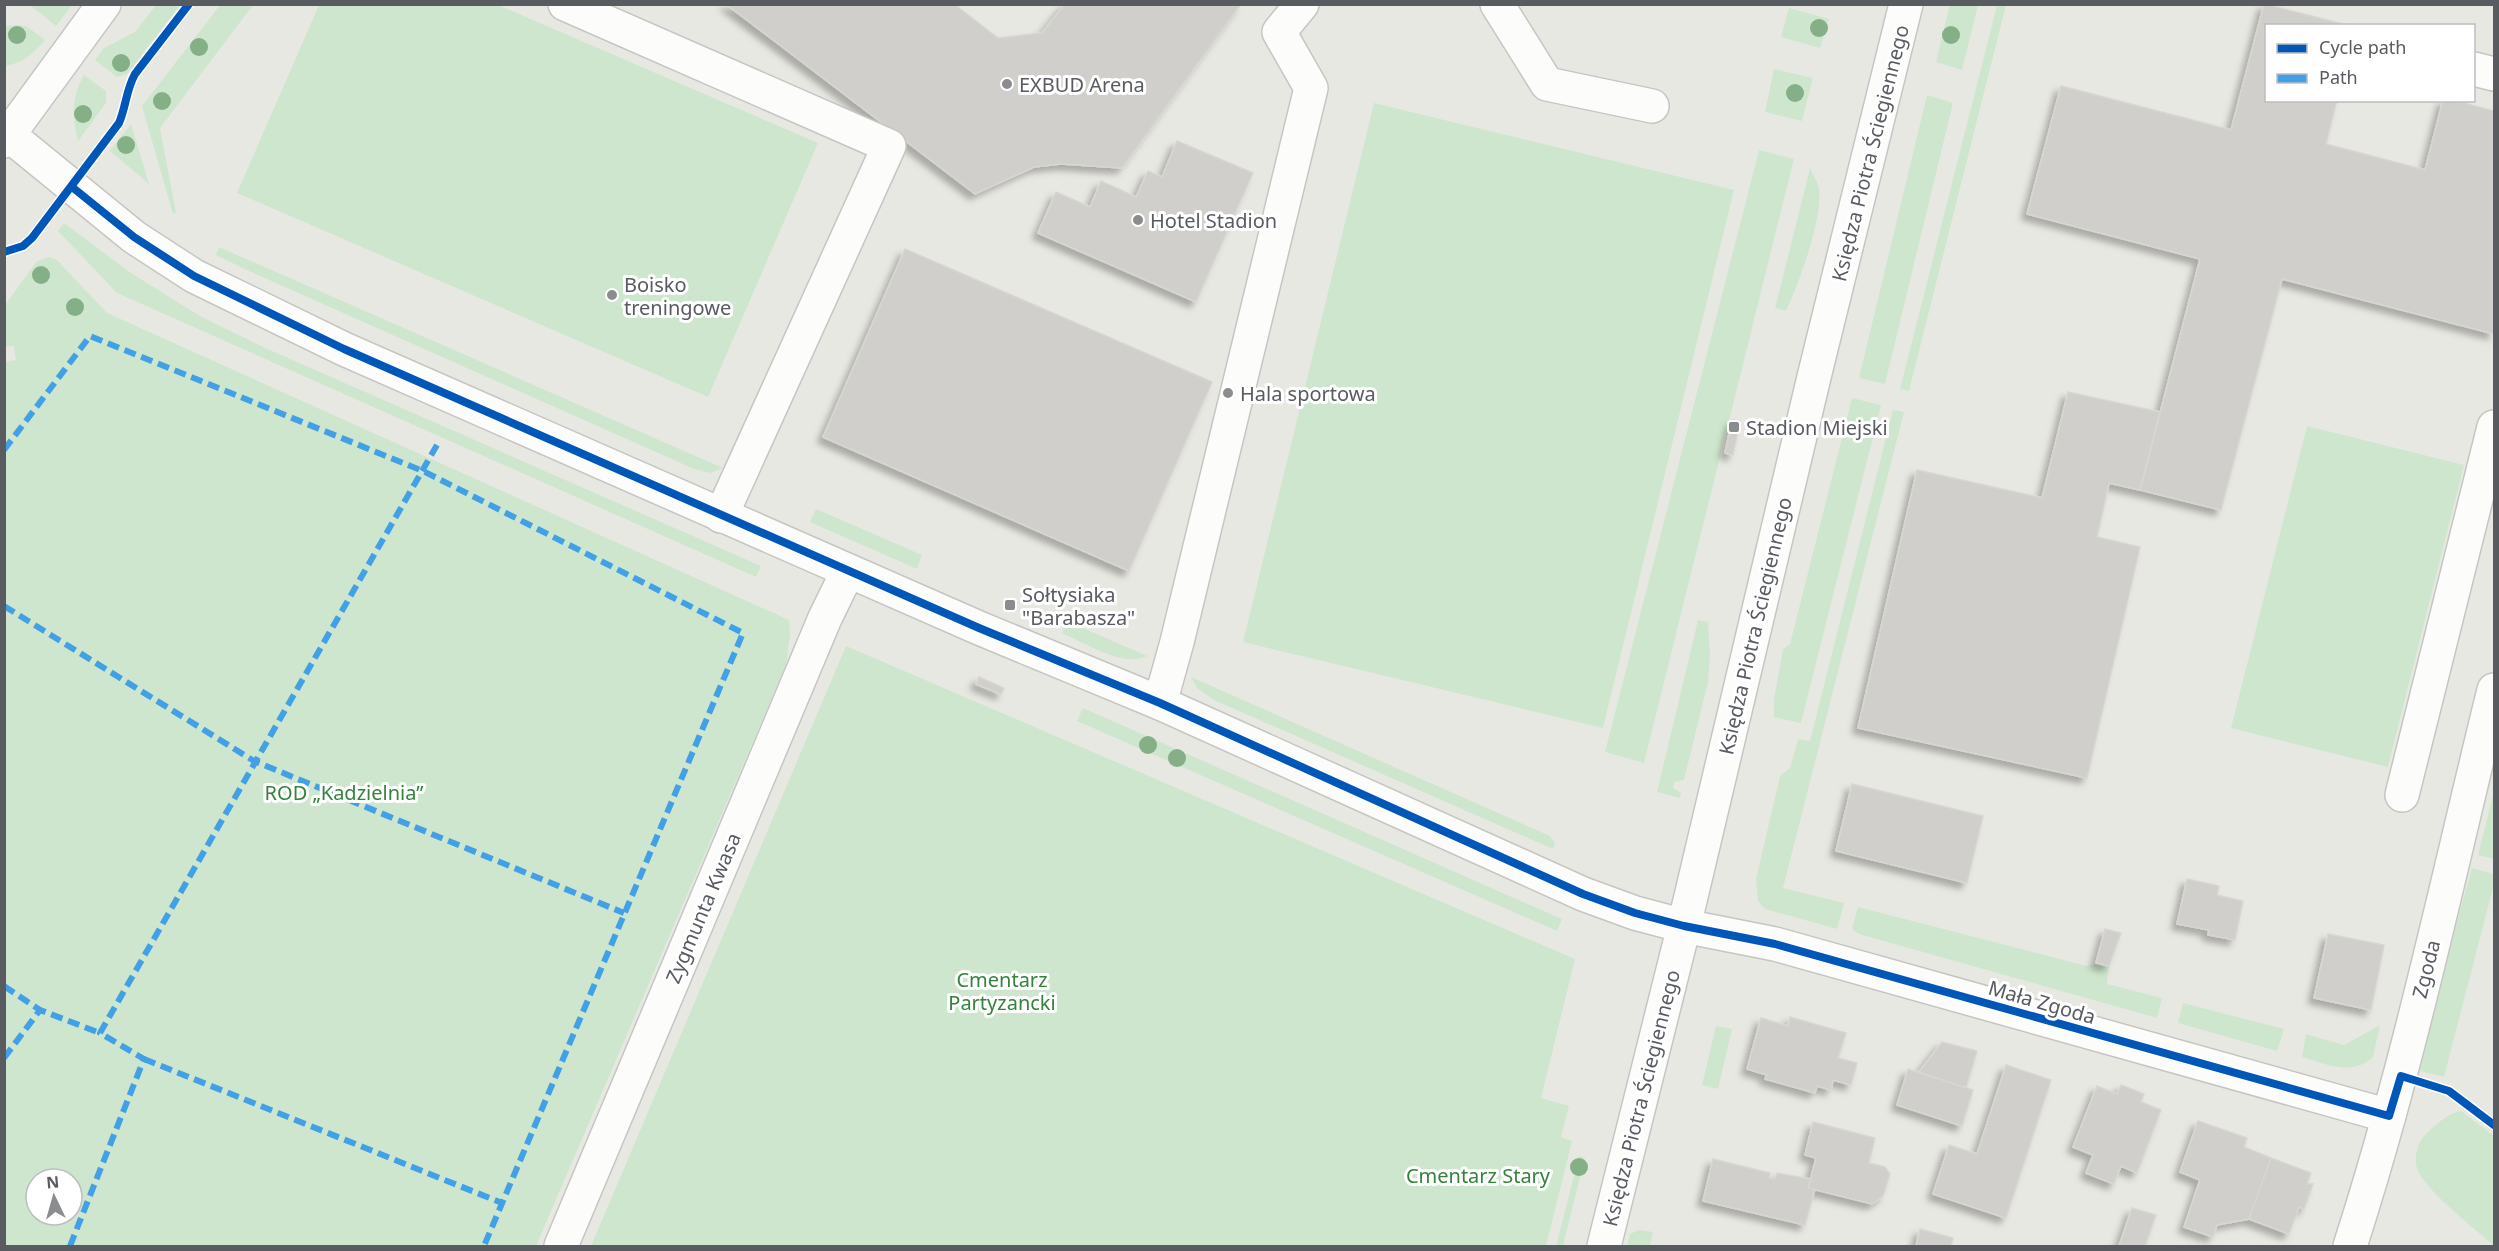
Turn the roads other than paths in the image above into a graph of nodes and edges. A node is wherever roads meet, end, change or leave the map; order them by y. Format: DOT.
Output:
graph roads {
  1 [pos="104,4"];
  2 [pos="565,4"];
  3 [pos="1302,4"];
  4 [pos="1497,4"];
  5 [pos="1906,4"];
  6 [pos="2475,69"];
  7 [pos="2494,74"];
  8 [pos="1652,106"];
  9 [pos="6,135"];
  10 [pos="2494,427"];
  11 [pos="721,516"];
  12 [pos="848,571"];
  13 [pos="2494,690"];
  14 [pos="1160,703"];
  15 [pos="2402,795"];
  16 [pos="1684,926"];
  17 [pos="2389,1116"];
  18 [pos="561,1246"];
  19 [pos="1604,1246"];
  20 [pos="2350,1246"];
  1 -- 9 [label="street"];
  2 -- 11 [label="street"];
  3 -- 14 [label="street"];
  4 -- 8 [label="street"];
  5 -- 16 [label="street, Księdza Piotra Ściegiennego"];
  6 -- 7 [label="street"];
  9 -- 11 [label="street, Mała Zgoda"];
  10 -- 15 [label="street"];
  11 -- 12 [label="street, Mała Zgoda"];
  12 -- 14 [label="street, Mała Zgoda"];
  12 -- 18 [label="street, Zygmunta Kwasa"];
  13 -- 17 [label="street, Zgoda"];
  14 -- 16 [label="street, Mała Zgoda"];
  16 -- 17 [label="street, Mała Zgoda"];
  16 -- 19 [label="street, Księdza Piotra Ściegiennego"];
  17 -- 20 [label="street, Zgoda"];
}
